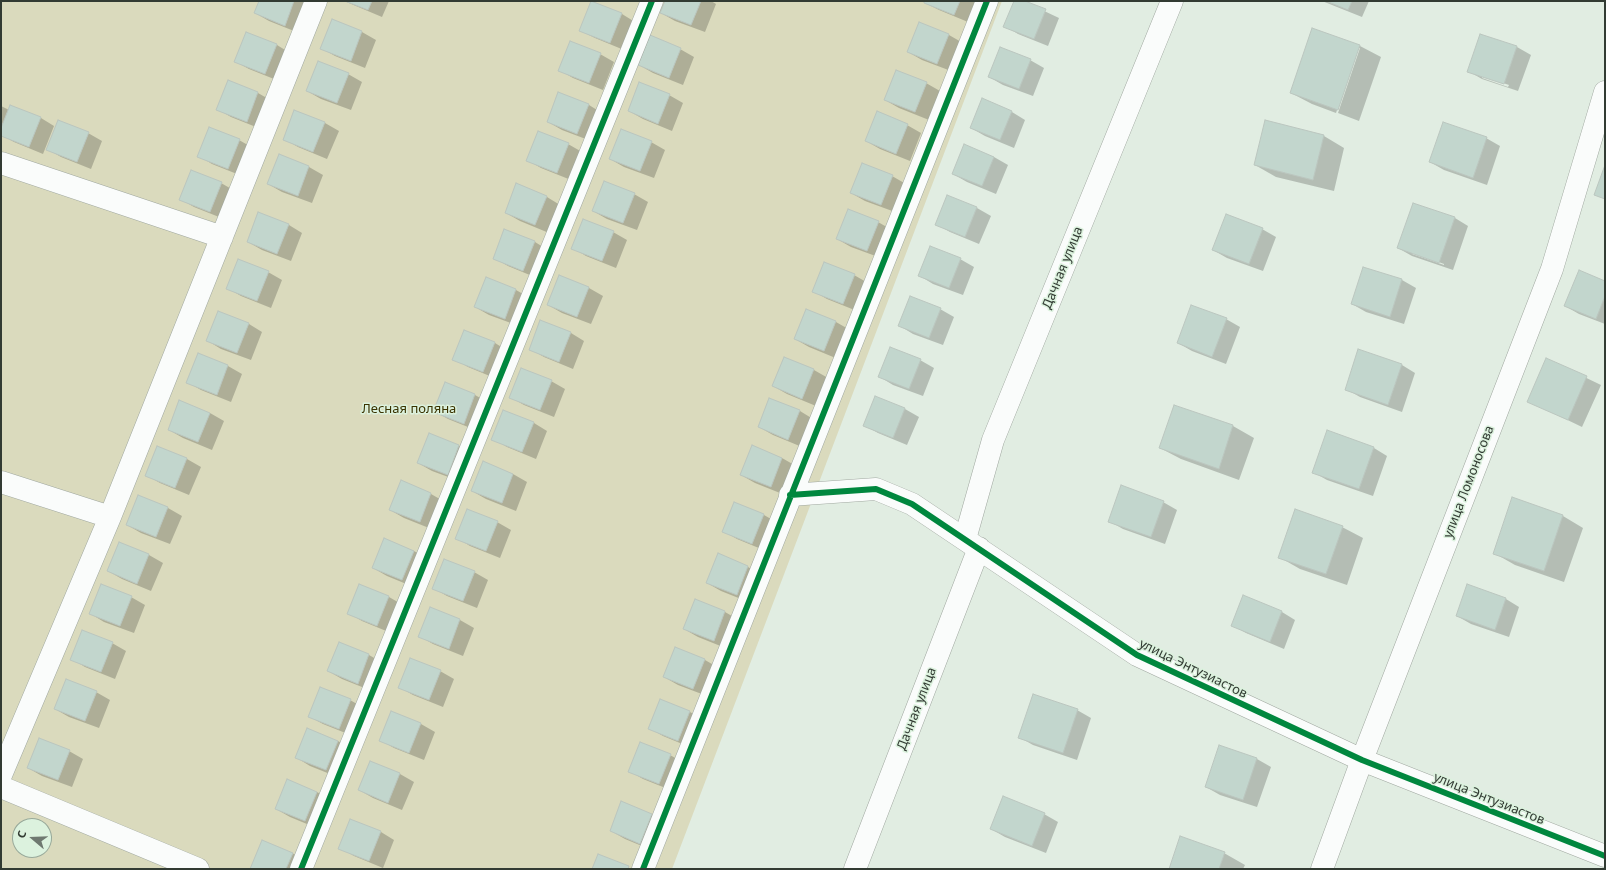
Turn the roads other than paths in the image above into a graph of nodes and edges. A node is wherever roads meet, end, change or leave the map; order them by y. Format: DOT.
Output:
graph roads {
  1 [pos="316,1"];
  2 [pos="652,1"];
  3 [pos="987,1"];
  4 [pos="1172,1"];
  5 [pos="1605,92"];
  6 [pos="1,163"];
  7 [pos="222,236"];
  8 [pos="1,482"];
  9 [pos="790,495"];
  10 [pos="110,517"];
  11 [pos="972,543"];
  12 [pos="1362,760"];
  13 [pos="1,775"];
  14 [pos="1,787"];
  15 [pos="1605,856"];
  16 [pos="198,869"];
  17 [pos="301,869"];
  18 [pos="643,869"];
  19 [pos="855,869"];
  20 [pos="1322,869"];
  1 -- 7 [label="street"];
  2 -- 17 [label="street"];
  3 -- 9 [label="street"];
  4 -- 11 [label="street, Дачная улица"];
  5 -- 12 [label="street, улица Ломоносова"];
  6 -- 7 [label="street"];
  7 -- 10 [label="street"];
  8 -- 10 [label="street"];
  9 -- 11 [label="street, улица Энтузиастов"];
  9 -- 18 [label="street"];
  10 -- 13 [label="street"];
  11 -- 12 [label="street, улица Энтузиастов"];
  11 -- 19 [label="street, Дачная улица"];
  12 -- 15 [label="street, улица Энтузиастов"];
  12 -- 20 [label="street, улица Ломоносова"];
  14 -- 16 [label="street"];
}
